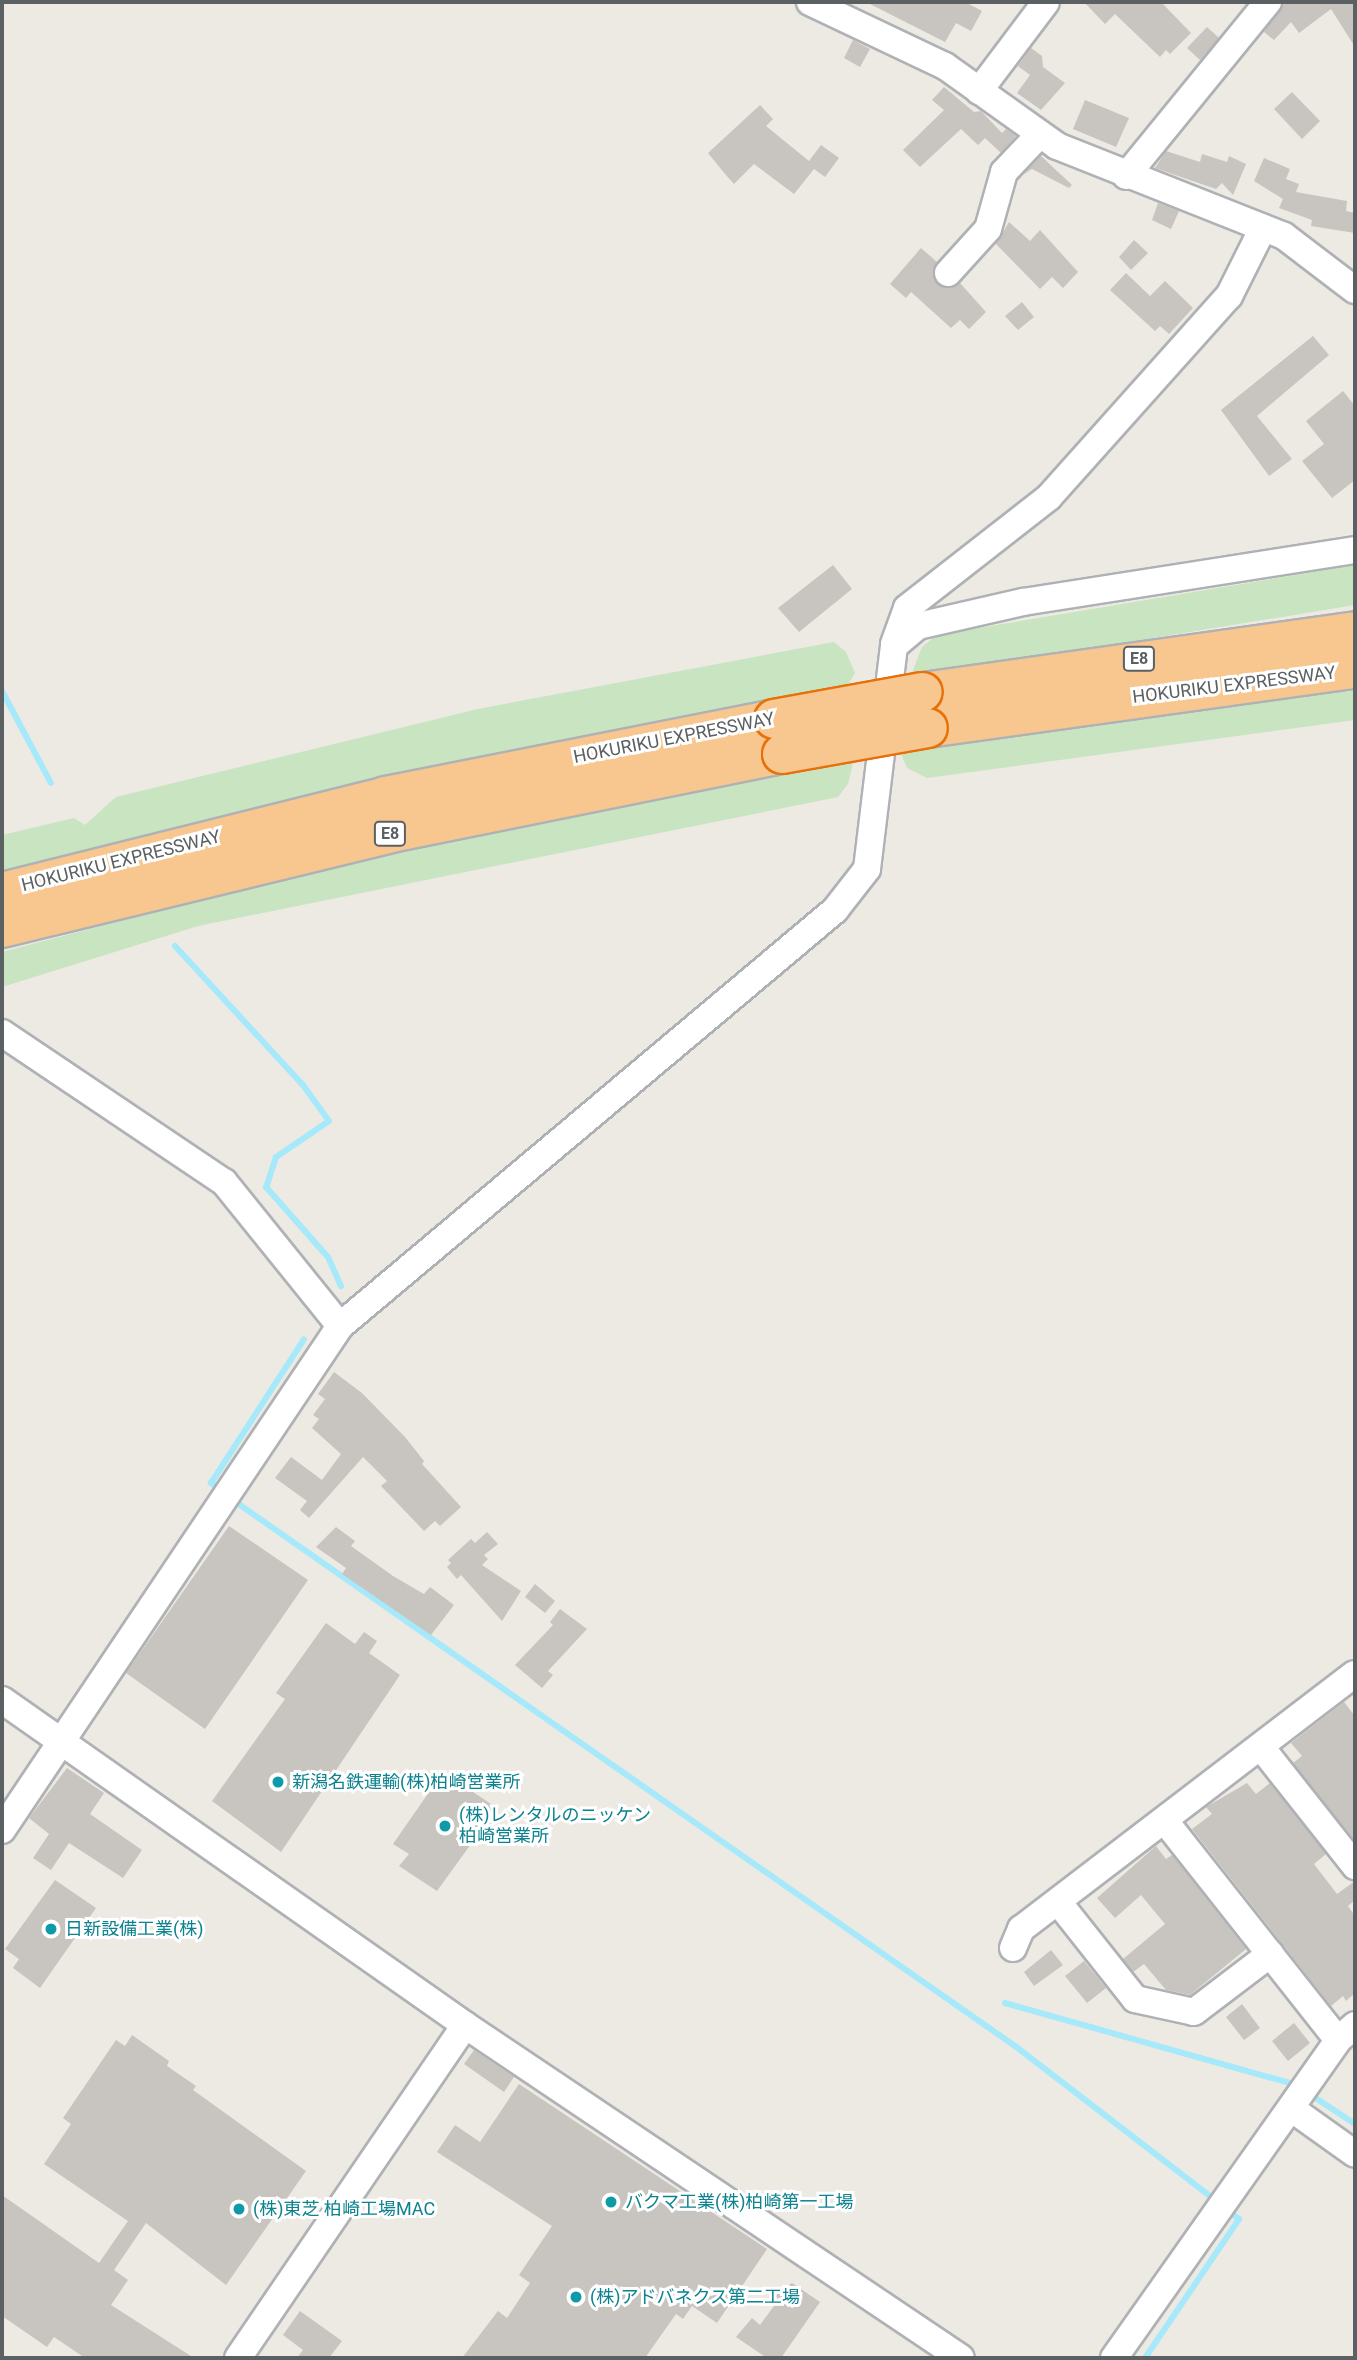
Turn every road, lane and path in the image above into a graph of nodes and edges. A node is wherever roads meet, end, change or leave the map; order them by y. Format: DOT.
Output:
graph roads {
  1 [pos="810,2"];
  2 [pos="1046,2"];
  3 [pos="1268,2"];
  4 [pos="850,10"];
  5 [pos="979,91"];
  6 [pos="1040,134"];
  7 [pos="1126,176"];
  8 [pos="1264,228"];
  9 [pos="948,273"];
  10 [pos="1355,290"];
  11 [pos="1355,550"];
  12 [pos="1355,629"];
  13 [pos="894,646"];
  14 [pos="1355,669"];
  15 [pos="926,710"];
  16 [pos="778,736"];
  17 [pos="2,892"];
  18 [pos="2,928"];
  19 [pos="2,1033"];
  20 [pos="340,1326"];
  21 [pos="1355,1674"];
  22 [pos="2,1700"];
  23 [pos="63,1742"];
  24 [pos="1261,1747"];
  25 [pos="1165,1821"];
  26 [pos="2,1830"];
  27 [pos="1355,1866"];
  28 [pos="1059,1903"];
  29 [pos="1013,1948"];
  30 [pos="1270,1954"];
  31 [pos="465,2025"];
  32 [pos="1346,2033"];
  33 [pos="1292,2109"];
  34 [pos="1355,2154"];
  35 [pos="237,2358"];
  36 [pos="961,2358"];
  37 [pos="1114,2358"];
  1 -- 4 [label="street"];
  2 -- 5 [label="street"];
  3 -- 7 [label="street"];
  4 -- 5 [label="street"];
  5 -- 6 [label="street"];
  6 -- 7 [label="street"];
  6 -- 9 [label="street"];
  7 -- 8 [label="street"];
  8 -- 10 [label="street"];
  8 -- 13 [label="street"];
  11 -- 13 [label="street"];
  12 -- 15 [label="highway, HOKURIKU EXPRESSWAY / E8"];
  13 -- 20 [label="street"];
  14 -- 15 [label="highway, HOKURIKU EXPRESSWAY / E8"];
  15 -- 16 [label="highway, HOKURIKU EXPRESSWAY / E8, bridge"];
  16 -- 17 [label="highway, HOKURIKU EXPRESSWAY / E8"];
  16 -- 18 [label="highway, HOKURIKU EXPRESSWAY / E8"];
  19 -- 20 [label="street"];
  20 -- 23 [label="street"];
  21 -- 24 [label="street"];
  22 -- 23 [label="street"];
  23 -- 26 [label="street"];
  23 -- 31 [label="street"];
  24 -- 25 [label="street"];
  24 -- 27 [label="street"];
  25 -- 28 [label="street"];
  25 -- 30 [label="street"];
  28 -- 29 [label="street"];
  28 -- 30 [label="street"];
  30 -- 32 [label="street"];
  31 -- 35 [label="street"];
  31 -- 36 [label="street"];
  32 -- 33 [label="street"];
  33 -- 34 [label="street"];
  33 -- 37 [label="street"];
}
